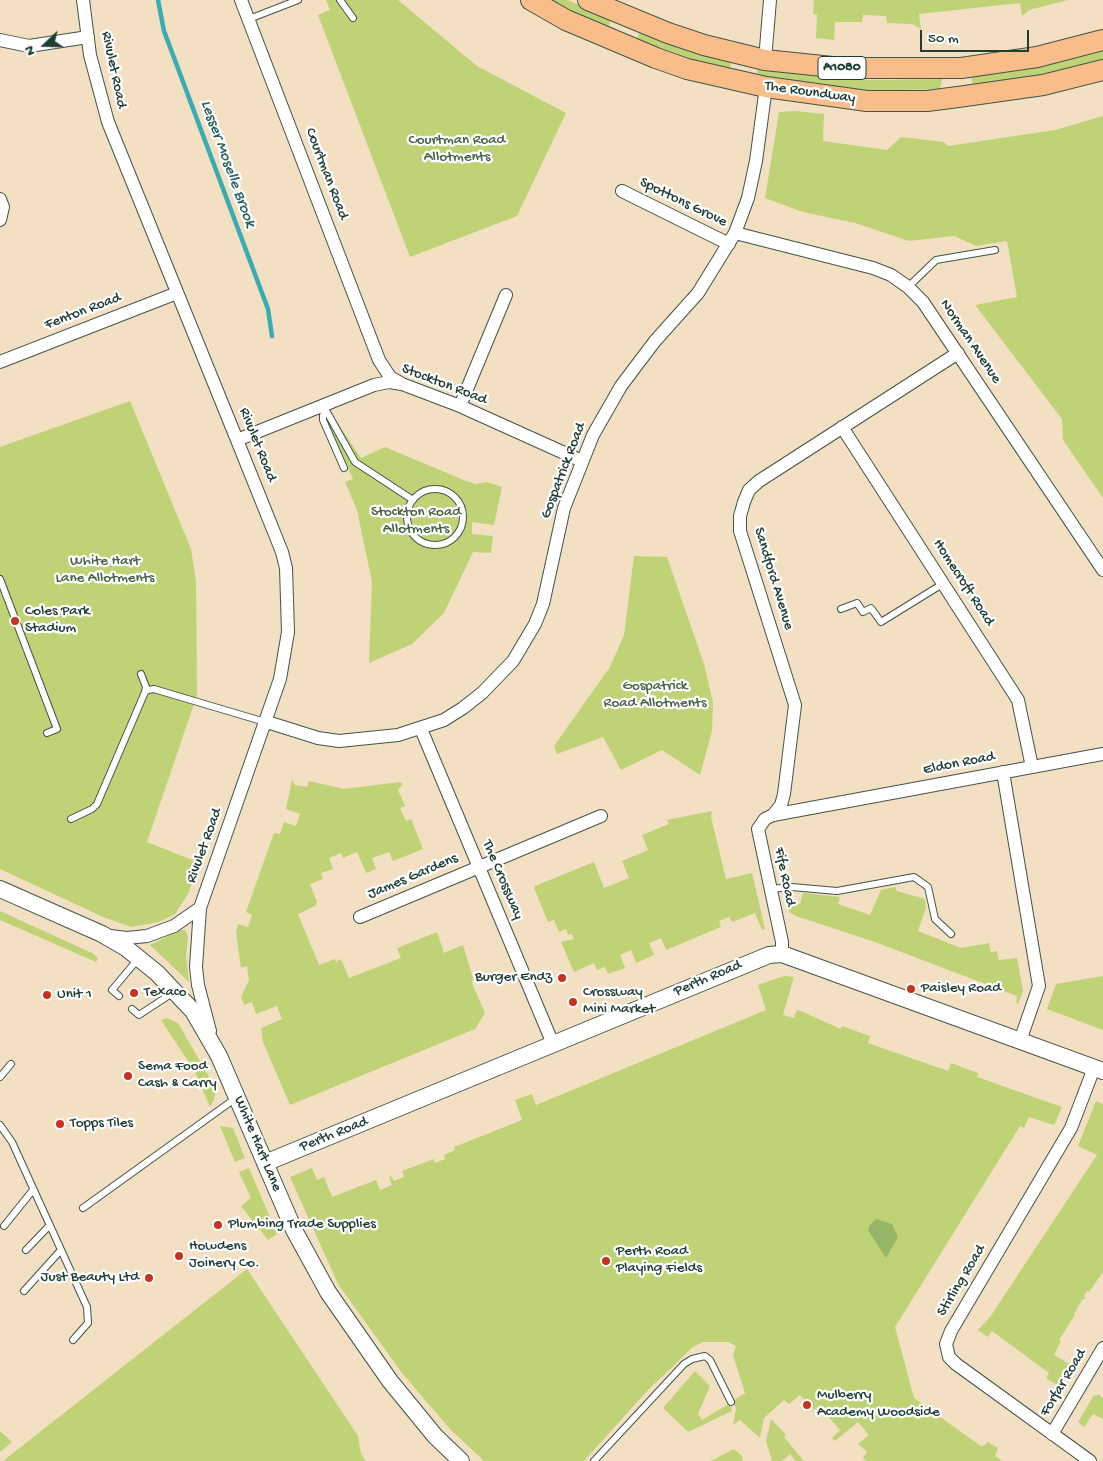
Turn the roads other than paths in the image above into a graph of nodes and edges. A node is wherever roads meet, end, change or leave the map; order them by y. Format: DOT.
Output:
graph roads {
  1 [pos="83,0"];
  2 [pos="241,0"];
  3 [pos="298,0"];
  4 [pos="340,0"];
  5 [pos="532,0"];
  6 [pos="588,0"];
  7 [pos="770,0"];
  8 [pos="353,18"];
  9 [pos="249,19"];
  10 [pos="632,19"];
  11 [pos="88,37"];
  12 [pos="0,40"];
  13 [pos="1103,40"];
  14 [pos="622,45"];
  15 [pos="765,60"];
  16 [pos="961,68"];
  17 [pos="1103,70"];
  18 [pos="766,87"];
  19 [pos="958,97"];
  20 [pos="622,191"];
  21 [pos="0,200"];
  22 [pos="0,220"];
  23 [pos="732,239"];
  24 [pos="995,250"];
  25 [pos="908,287"];
  26 [pos="177,293"];
  27 [pos="506,295"];
  28 [pos="958,353"];
  29 [pos="1,360"];
  30 [pos="379,360"];
  31 [pos="374,384"];
  32 [pos="402,384"];
  33 [pos="460,406"];
  34 [pos="324,408"];
  35 [pos="842,427"];
  36 [pos="237,440"];
  37 [pos="582,461"];
  38 [pos="344,468"];
  39 [pos="413,500"];
  40 [pos="1103,546"];
  41 [pos="1090,550"];
  42 [pos="1103,570"];
  43 [pos="0,579"];
  44 [pos="944,583"];
  45 [pos="841,609"];
  46 [pos="154,689"];
  47 [pos="145,692"];
  48 [pos="267,722"];
  49 [pos="421,729"];
  50 [pos="48,733"];
  51 [pos="1103,754"];
  52 [pos="1032,767"];
  53 [pos="1003,772"];
  54 [pos="787,776"];
  55 [pos="797,802"];
  56 [pos="820,806"];
  57 [pos="773,815"];
  58 [pos="601,816"];
  59 [pos="71,819"];
  60 [pos="479,867"];
  61 [pos="0,889"];
  62 [pos="770,889"];
  63 [pos="200,908"];
  64 [pos="360,917"];
  65 [pos="102,934"];
  66 [pos="951,934"];
  67 [pos="782,954"];
  68 [pos="139,958"];
  69 [pos="176,991"];
  70 [pos="118,996"];
  71 [pos="132,1009"];
  72 [pos="1020,1041"];
  73 [pos="553,1044"];
  74 [pos="219,1056"];
  75 [pos="11,1064"];
  76 [pos="1099,1069"];
  77 [pos="0,1077"];
  78 [pos="238,1098"];
  79 [pos="0,1125"];
  80 [pos="265,1163"];
  81 [pos="33,1190"];
  82 [pos="84,1208"];
  83 [pos="4,1226"];
  84 [pos="49,1226"];
  85 [pos="26,1250"];
  86 [pos="60,1250"];
  87 [pos="24,1291"];
  88 [pos="73,1340"];
  89 [pos="1103,1348"];
  90 [pos="731,1402"];
  91 [pos="1052,1434"];
  92 [pos="461,1461"];
  93 [pos="594,1461"];
  94 [pos="1090,1461"];
  1 -- 11 [label="street, Rivulet Road"];
  2 -- 9 [label="street, Courtman Road"];
  3 -- 9 [label="lane"];
  4 -- 8 [label="lane"];
  5 -- 14 [label="main road, The Roundway / A1080"];
  6 -- 10 [label="main road, The Roundway / A1080"];
  7 -- 15 [label="street"];
  9 -- 30 [label="street, Courtman Road"];
  10 -- 14 [label="main road"];
  10 -- 15 [label="main road, The Roundway / A1080"];
  11 -- 12 [label="street"];
  11 -- 26 [label="street, Rivulet Road"];
  13 -- 16 [label="main road, The Roundway / A1080"];
  14 -- 18 [label="main road, The Roundway / A1080"];
  15 -- 16 [label="main road, The Roundway / A1080"];
  16 -- 19 [label="main road"];
  17 -- 19 [label="main road, The Roundway / A1080"];
  18 -- 19 [label="main road, The Roundway / A1080"];
  18 -- 23 [label="street, Gospatrick Road"];
  20 -- 23 [label="street, Spottons Grove"];
  21 -- 22 [label="street"];
  23 -- 25 [label="street, Norman Avenue"];
  23 -- 37 [label="street, Gospatrick Road"];
  24 -- 25 [label="lane"];
  25 -- 28 [label="street, Norman Avenue"];
  26 -- 29 [label="street, Fenton Road"];
  26 -- 36 [label="street, Rivulet Road"];
  27 -- 33 [label="street"];
  28 -- 35 [label="street, Sandford Avenue"];
  28 -- 41 [label="street, Norman Avenue"];
  30 -- 31 [label="street"];
  30 -- 32 [label="street, Courtman Road"];
  31 -- 32 [label="street, Stockton Road"];
  31 -- 34 [label="street, Stockton Road"];
  32 -- 33 [label="street, Stockton Road"];
  33 -- 37 [label="street, Stockton Road"];
  34 -- 36 [label="street, Stockton Road"];
  34 -- 38 [label="lane"];
  34 -- 39 [label="lane"];
  35 -- 44 [label="street, Homecroft Road"];
  35 -- 54 [label="street, Sandford Avenue"];
  36 -- 48 [label="street, Rivulet Road"];
  37 -- 49 [label="street, Gospatrick Road"];
  39 -- 39 [label="lane"];
  40 -- 41 [label="street"];
  41 -- 42 [label="street, Norman Avenue"];
  43 -- 50 [label="lane"];
  44 -- 45 [label="lane"];
  44 -- 52 [label="street, Homecroft Road"];
  46 -- 47 [label="lane"];
  46 -- 47 [label="lane"];
  46 -- 48 [label="lane"];
  47 -- 59 [label="lane"];
  48 -- 49 [label="street, Gospatrick Road"];
  48 -- 63 [label="street, Rivulet Road"];
  49 -- 60 [label="street, The Crossway"];
  51 -- 52 [label="street, Eldon Road"];
  52 -- 53 [label="street, Eldon Road"];
  53 -- 56 [label="street, Eldon Road"];
  53 -- 72 [label="street"];
  54 -- 55 [label="street, Sandford Avenue"];
  54 -- 57 [label="street, Sandford Avenue"];
  55 -- 56 [label="street, Eldon Road"];
  56 -- 57 [label="street, Eldon Road"];
  57 -- 62 [label="street, Fife Road"];
  58 -- 60 [label="street, James Gardens"];
  60 -- 64 [label="street, James Gardens"];
  60 -- 73 [label="street, The Crossway"];
  61 -- 65 [label="street, White Hart Lane"];
  62 -- 66 [label="lane"];
  62 -- 67 [label="street, Fife Road"];
  63 -- 65 [label="street"];
  63 -- 74 [label="street, Rivulet Road"];
  65 -- 68 [label="street, White Hart Lane"];
  67 -- 72 [label="street"];
  67 -- 73 [label="street, Perth Road"];
  68 -- 69 [label="street, White Hart Lane"];
  68 -- 70 [label="lane"];
  69 -- 71 [label="lane"];
  69 -- 74 [label="street, White Hart Lane"];
  72 -- 76 [label="street"];
  73 -- 80 [label="street, Perth Road"];
  74 -- 78 [label="street, White Hart Lane"];
  75 -- 77 [label="lane"];
  76 -- 91 [label="street, Stirling Road"];
  78 -- 80 [label="street, White Hart Lane"];
  78 -- 82 [label="lane"];
  79 -- 81 [label="lane"];
  80 -- 92 [label="street, White Hart Lane"];
  81 -- 83 [label="lane"];
  81 -- 84 [label="lane"];
  84 -- 85 [label="lane"];
  84 -- 86 [label="lane"];
  86 -- 87 [label="lane"];
  86 -- 88 [label="lane"];
  89 -- 91 [label="street, Forfar Road"];
  90 -- 93 [label="lane"];
  91 -- 94 [label="street, Stirling Road"];
}
